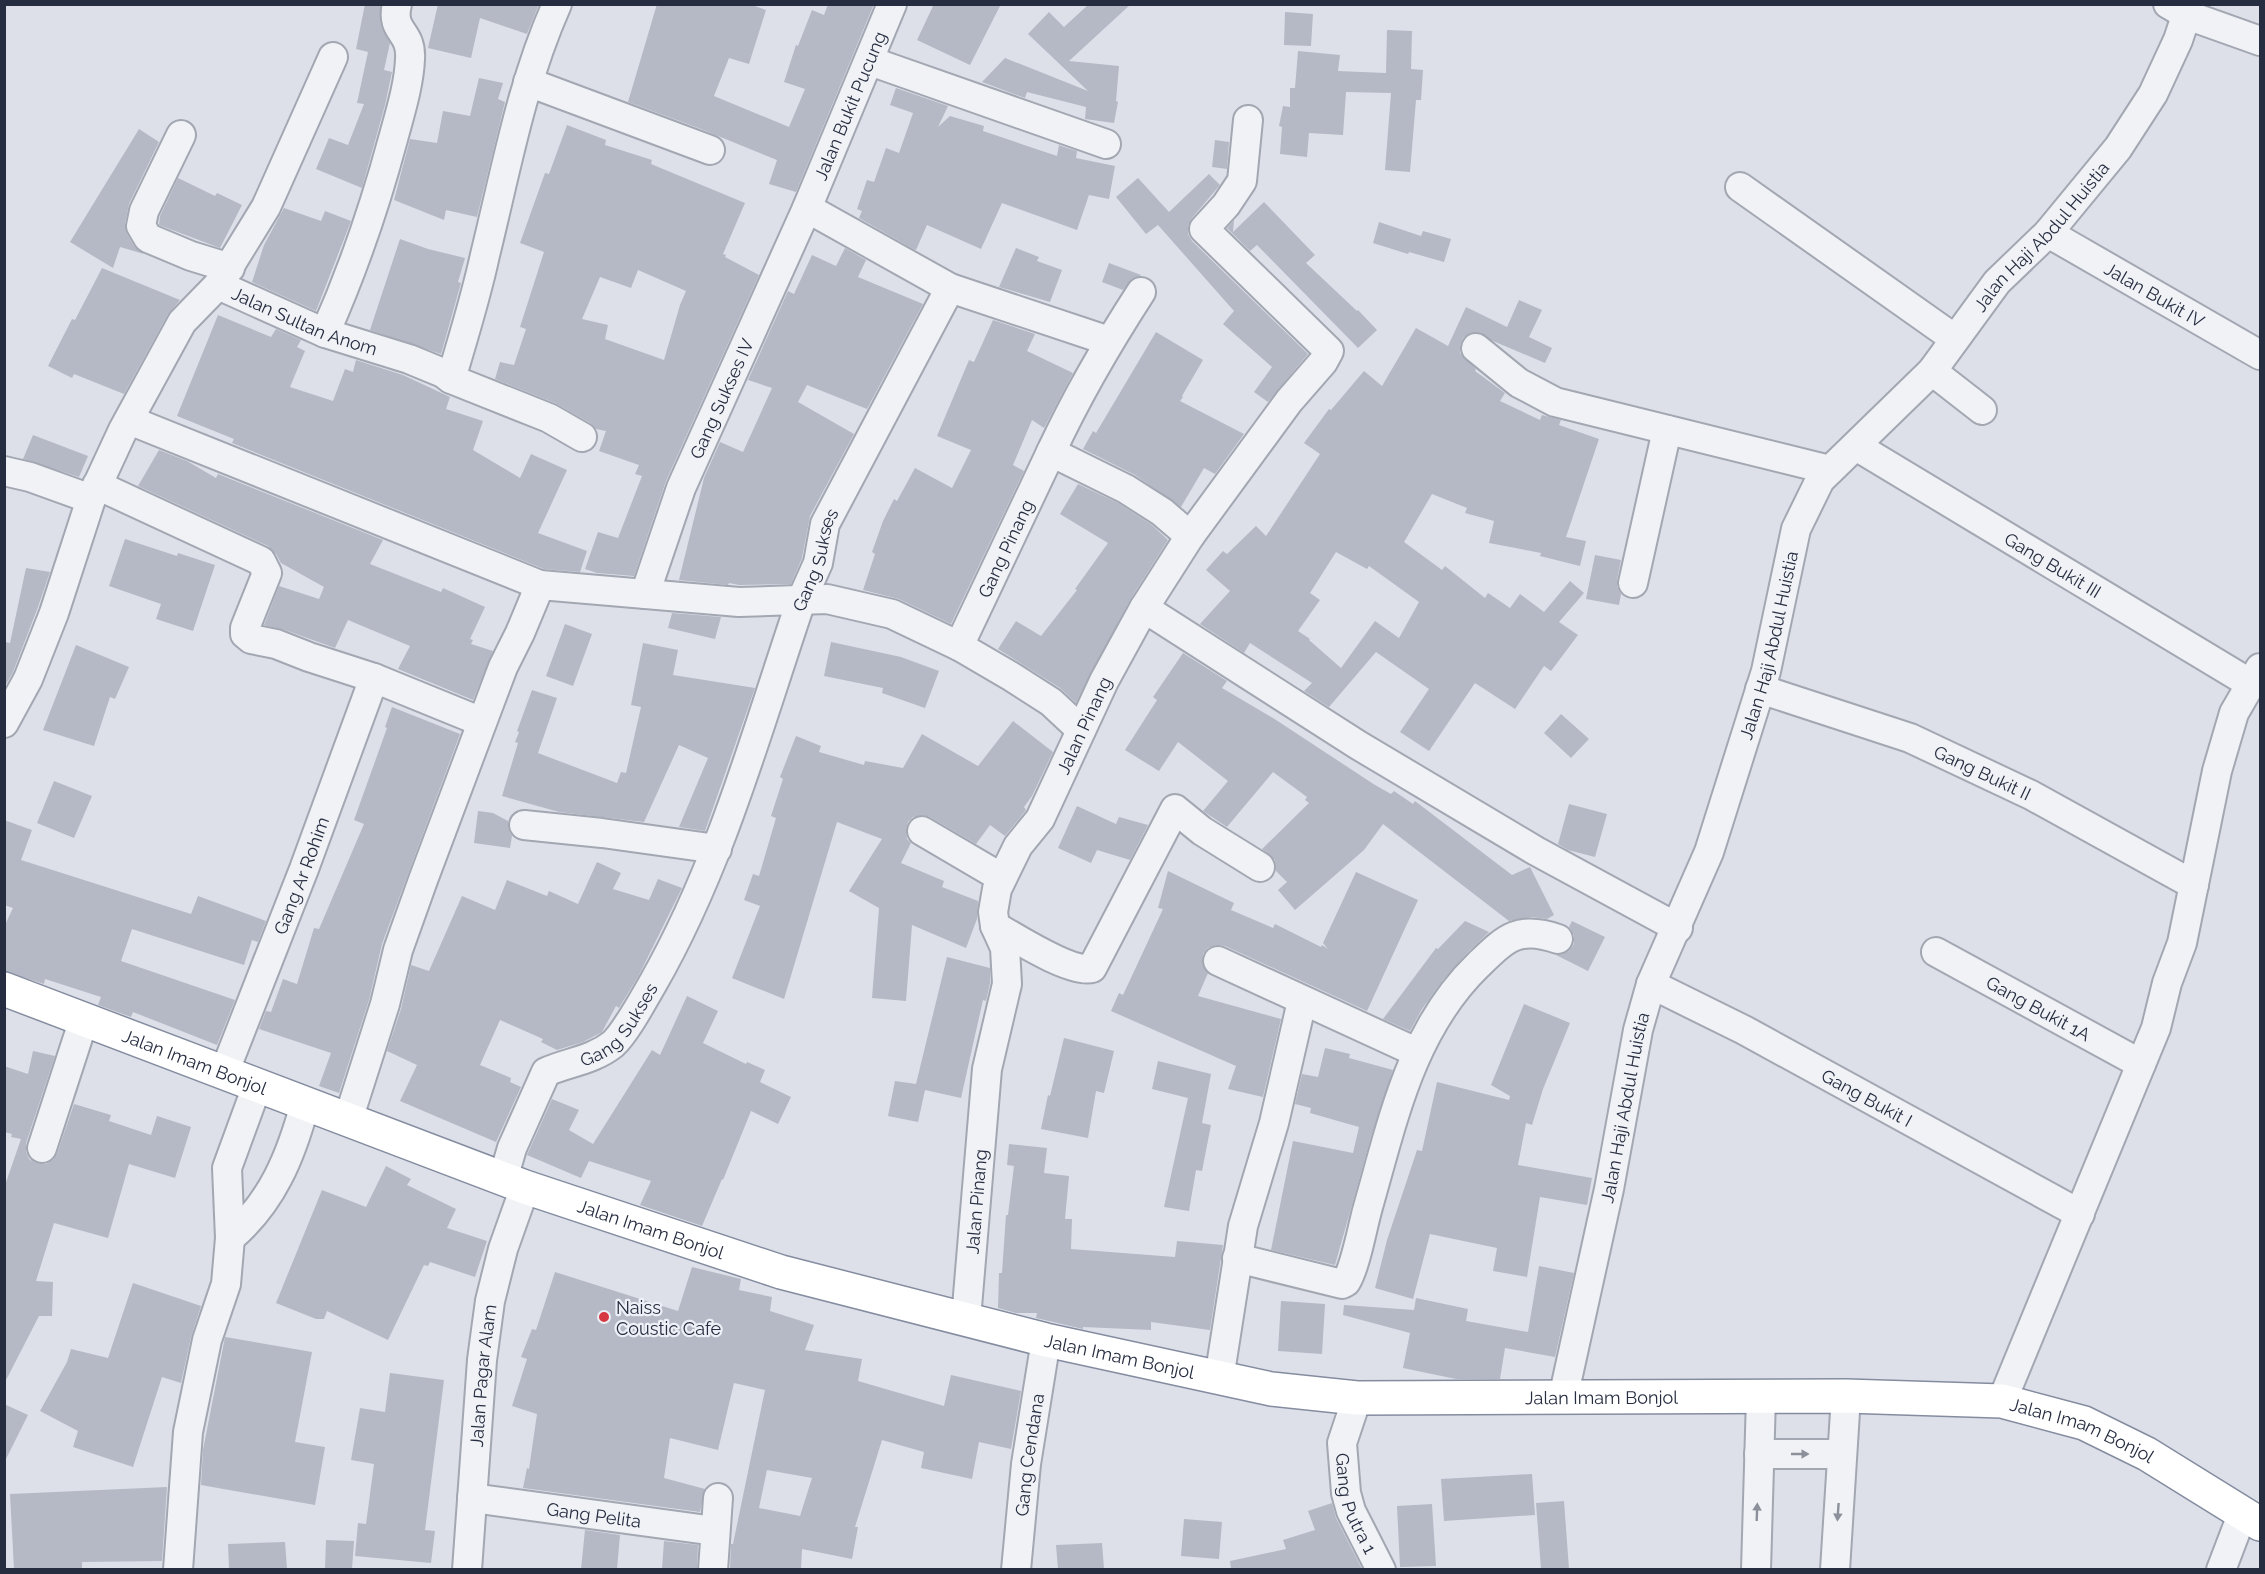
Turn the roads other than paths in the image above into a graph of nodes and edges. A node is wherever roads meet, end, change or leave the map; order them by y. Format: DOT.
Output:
graph roads {
  1 [pos="397,4"];
  2 [pos="557,4"];
  3 [pos="892,4"];
  4 [pos="2182,8"];
  5 [pos="2260,41"];
  6 [pos="333,57"];
  7 [pos="870,61"];
  8 [pos="528,81"];
  9 [pos="1248,120"];
  10 [pos="181,135"];
  11 [pos="1106,144"];
  12 [pos="710,150"];
  13 [pos="1740,187"];
  14 [pos="807,208"];
  15 [pos="2048,233"];
  16 [pos="224,276"];
  17 [pos="950,288"];
  18 [pos="1141,292"];
  19 [pos="325,333"];
  20 [pos="1955,339"];
  21 [pos="1109,341"];
  22 [pos="1476,348"];
  23 [pos="2260,355"];
  24 [pos="1932,371"];
  25 [pos="451,379"];
  26 [pos="1982,410"];
  27 [pos="129,420"];
  28 [pos="1667,430"];
  29 [pos="582,437"];
  30 [pos="1856,446"];
  31 [pos="1052,452"];
  32 [pos="1830,470"];
  33 [pos="4,471"];
  34 [pos="94,492"];
  35 [pos="1190,536"];
  36 [pos="1633,583"];
  37 [pos="540,585"];
  38 [pos="645,594"];
  39 [pos="801,601"];
  40 [pos="1144,608"];
  41 [pos="959,646"];
  42 [pos="2256,676"];
  43 [pos="374,678"];
  44 [pos="1760,689"];
  45 [pos="482,722"];
  46 [pos="4,723"];
  47 [pos="1081,730"];
  48 [pos="524,825"];
  49 [pos="922,831"];
  50 [pos="717,849"];
  51 [pos="1260,867"];
  52 [pos="1002,878"];
  53 [pos="2194,885"];
  54 [pos="995,926"];
  55 [pos="1678,928"];
  56 [pos="1558,939"];
  57 [pos="1936,952"];
  58 [pos="1218,961"];
  59 [pos="1651,984"];
  60 [pos="4,989"];
  61 [pos="1302,1001"];
  62 [pos="84,1019"];
  63 [pos="1416,1052"];
  64 [pos="2141,1064"];
  65 [pos="224,1073"];
  66 [pos="257,1086"];
  67 [pos="305,1104"];
  68 [pos="348,1120"];
  69 [pos="42,1148"];
  70 [pos="514,1183"];
  71 [pos="2080,1214"];
  72 [pos="230,1238"];
  73 [pos="1237,1258"];
  74 [pos="966,1319"];
  75 [pos="1046,1340"];
  76 [pos="1220,1379"];
  77 [pos="1846,1396"];
  78 [pos="1761,1397"];
  79 [pos="1357,1398"];
  80 [pos="1563,1398"];
  81 [pos="2002,1401"];
  82 [pos="1759,1454"];
  83 [pos="1842,1454"];
  84 [pos="472,1498"];
  85 [pos="718,1498"];
  86 [pos="2251,1519"];
  87 [pos="715,1531"];
  88 [pos="178,1569"];
  89 [pos="466,1569"];
  90 [pos="713,1569"];
  91 [pos="1016,1569"];
  92 [pos="1381,1569"];
  93 [pos="1756,1569"];
  94 [pos="1835,1569"];
  95 [pos="2221,1569"];
  1 -- 19 [label="street"];
  2 -- 8 [label="street"];
  3 -- 7 [label="street, Jalan Bukit Pucung"];
  4 -- 5 [label="street"];
  4 -- 15 [label="street, Jalan Haji Abdul Huistia"];
  6 -- 16 [label="street"];
  7 -- 11 [label="street"];
  7 -- 14 [label="street, Jalan Bukit Pucung"];
  8 -- 12 [label="street"];
  8 -- 25 [label="street"];
  9 -- 35 [label="street, Jalan Pinang"];
  10 -- 16 [label="street"];
  13 -- 20 [label="street"];
  14 -- 17 [label="street"];
  14 -- 38 [label="street, Gang Sukses IV"];
  15 -- 20 [label="street, Jalan Haji Abdul Huistia"];
  15 -- 23 [label="street, Jalan Bukit IV"];
  16 -- 19 [label="street, Jalan Sultan Anom"];
  16 -- 27 [label="street, Jalan Sultan Anom"];
  17 -- 21 [label="street"];
  17 -- 39 [label="street, Gang Sukses"];
  18 -- 21 [label="street, Gang Pinang"];
  19 -- 25 [label="street, Jalan Sultan Anom"];
  20 -- 24 [label="street, Jalan Haji Abdul Huistia"];
  21 -- 31 [label="street, Gang Pinang"];
  22 -- 28 [label="street"];
  24 -- 26 [label="street"];
  24 -- 30 [label="street, Jalan Haji Abdul Huistia"];
  25 -- 29 [label="street, Jalan Sultan Anom"];
  27 -- 34 [label="street, Jalan Sultan Anom"];
  27 -- 37 [label="street"];
  28 -- 32 [label="street"];
  28 -- 36 [label="street"];
  30 -- 32 [label="street, Jalan Haji Abdul Huistia"];
  30 -- 42 [label="street, Gang Bukit III"];
  31 -- 35 [label="street"];
  31 -- 41 [label="street, Gang Pinang"];
  32 -- 44 [label="street, Jalan Haji Abdul Huistia"];
  33 -- 34 [label="street"];
  34 -- 43 [label="street"];
  34 -- 46 [label="street, Jalan Sultan Anom"];
  35 -- 40 [label="street, Jalan Pinang"];
  37 -- 38 [label="street"];
  37 -- 45 [label="street"];
  38 -- 39 [label="street"];
  39 -- 41 [label="street"];
  39 -- 50 [label="street, Gang Sukses"];
  40 -- 47 [label="street, Jalan Pinang"];
  40 -- 55 [label="street"];
  41 -- 47 [label="street"];
  42 -- 53 [label="street"];
  43 -- 45 [label="street"];
  43 -- 65 [label="street, Gang Ar Rohim"];
  44 -- 53 [label="street, Gang Bukit II"];
  44 -- 55 [label="street, Jalan Haji Abdul Huistia"];
  45 -- 68 [label="street"];
  47 -- 52 [label="street, Jalan Pinang"];
  48 -- 50 [label="street"];
  49 -- 52 [label="street"];
  50 -- 70 [label="street, Gang Sukses"];
  51 -- 54 [label="street"];
  52 -- 54 [label="street, Jalan Pinang"];
  53 -- 64 [label="street"];
  54 -- 74 [label="street, Jalan Pinang"];
  55 -- 59 [label="street, Jalan Haji Abdul Huistia"];
  56 -- 63 [label="street"];
  57 -- 64 [label="street, Gang Bukit 1A"];
  58 -- 61 [label="street"];
  59 -- 71 [label="street, Gang Bukit I"];
  59 -- 80 [label="street, Jalan Haji Abdul Huistia"];
  60 -- 62 [label="highway, Jalan Imam Bonjol"];
  61 -- 63 [label="street"];
  61 -- 73 [label="street"];
  62 -- 65 [label="highway, Jalan Imam Bonjol"];
  62 -- 69 [label="street"];
  63 -- 73 [label="street"];
  64 -- 71 [label="street"];
  65 -- 66 [label="highway, Jalan Imam Bonjol"];
  66 -- 67 [label="highway, Jalan Imam Bonjol"];
  66 -- 72 [label="street"];
  67 -- 68 [label="highway, Jalan Imam Bonjol"];
  67 -- 72 [label="street"];
  68 -- 70 [label="highway, Jalan Imam Bonjol"];
  70 -- 74 [label="highway, Jalan Imam Bonjol"];
  70 -- 84 [label="street, Jalan Pagar Alam"];
  71 -- 81 [label="street"];
  72 -- 88 [label="street"];
  73 -- 76 [label="street"];
  74 -- 75 [label="highway, Jalan Imam Bonjol"];
  75 -- 76 [label="highway, Jalan Imam Bonjol"];
  75 -- 91 [label="street, Gang Cendana"];
  76 -- 79 [label="highway, Jalan Imam Bonjol"];
  77 -- 78 [label="highway, Jalan Imam Bonjol"];
  77 -- 81 [label="highway, Jalan Imam Bonjol"];
  77 -- 83 [label="street"];
  78 -- 80 [label="highway, Jalan Imam Bonjol"];
  78 -- 82 [label="street"];
  79 -- 80 [label="highway, Jalan Imam Bonjol"];
  79 -- 92 [label="street, Gang Putra 1"];
  81 -- 86 [label="highway, Jalan Imam Bonjol"];
  82 -- 83 [label="street, one-way"];
  93 -- 82 [label="street, one-way"];
  83 -- 94 [label="street, one-way"];
  84 -- 87 [label="street, Gang Pelita"];
  84 -- 89 [label="street, Jalan Pagar Alam"];
  85 -- 87 [label="street"];
  86 -- 95 [label="street"];
  87 -- 90 [label="street"];
}
